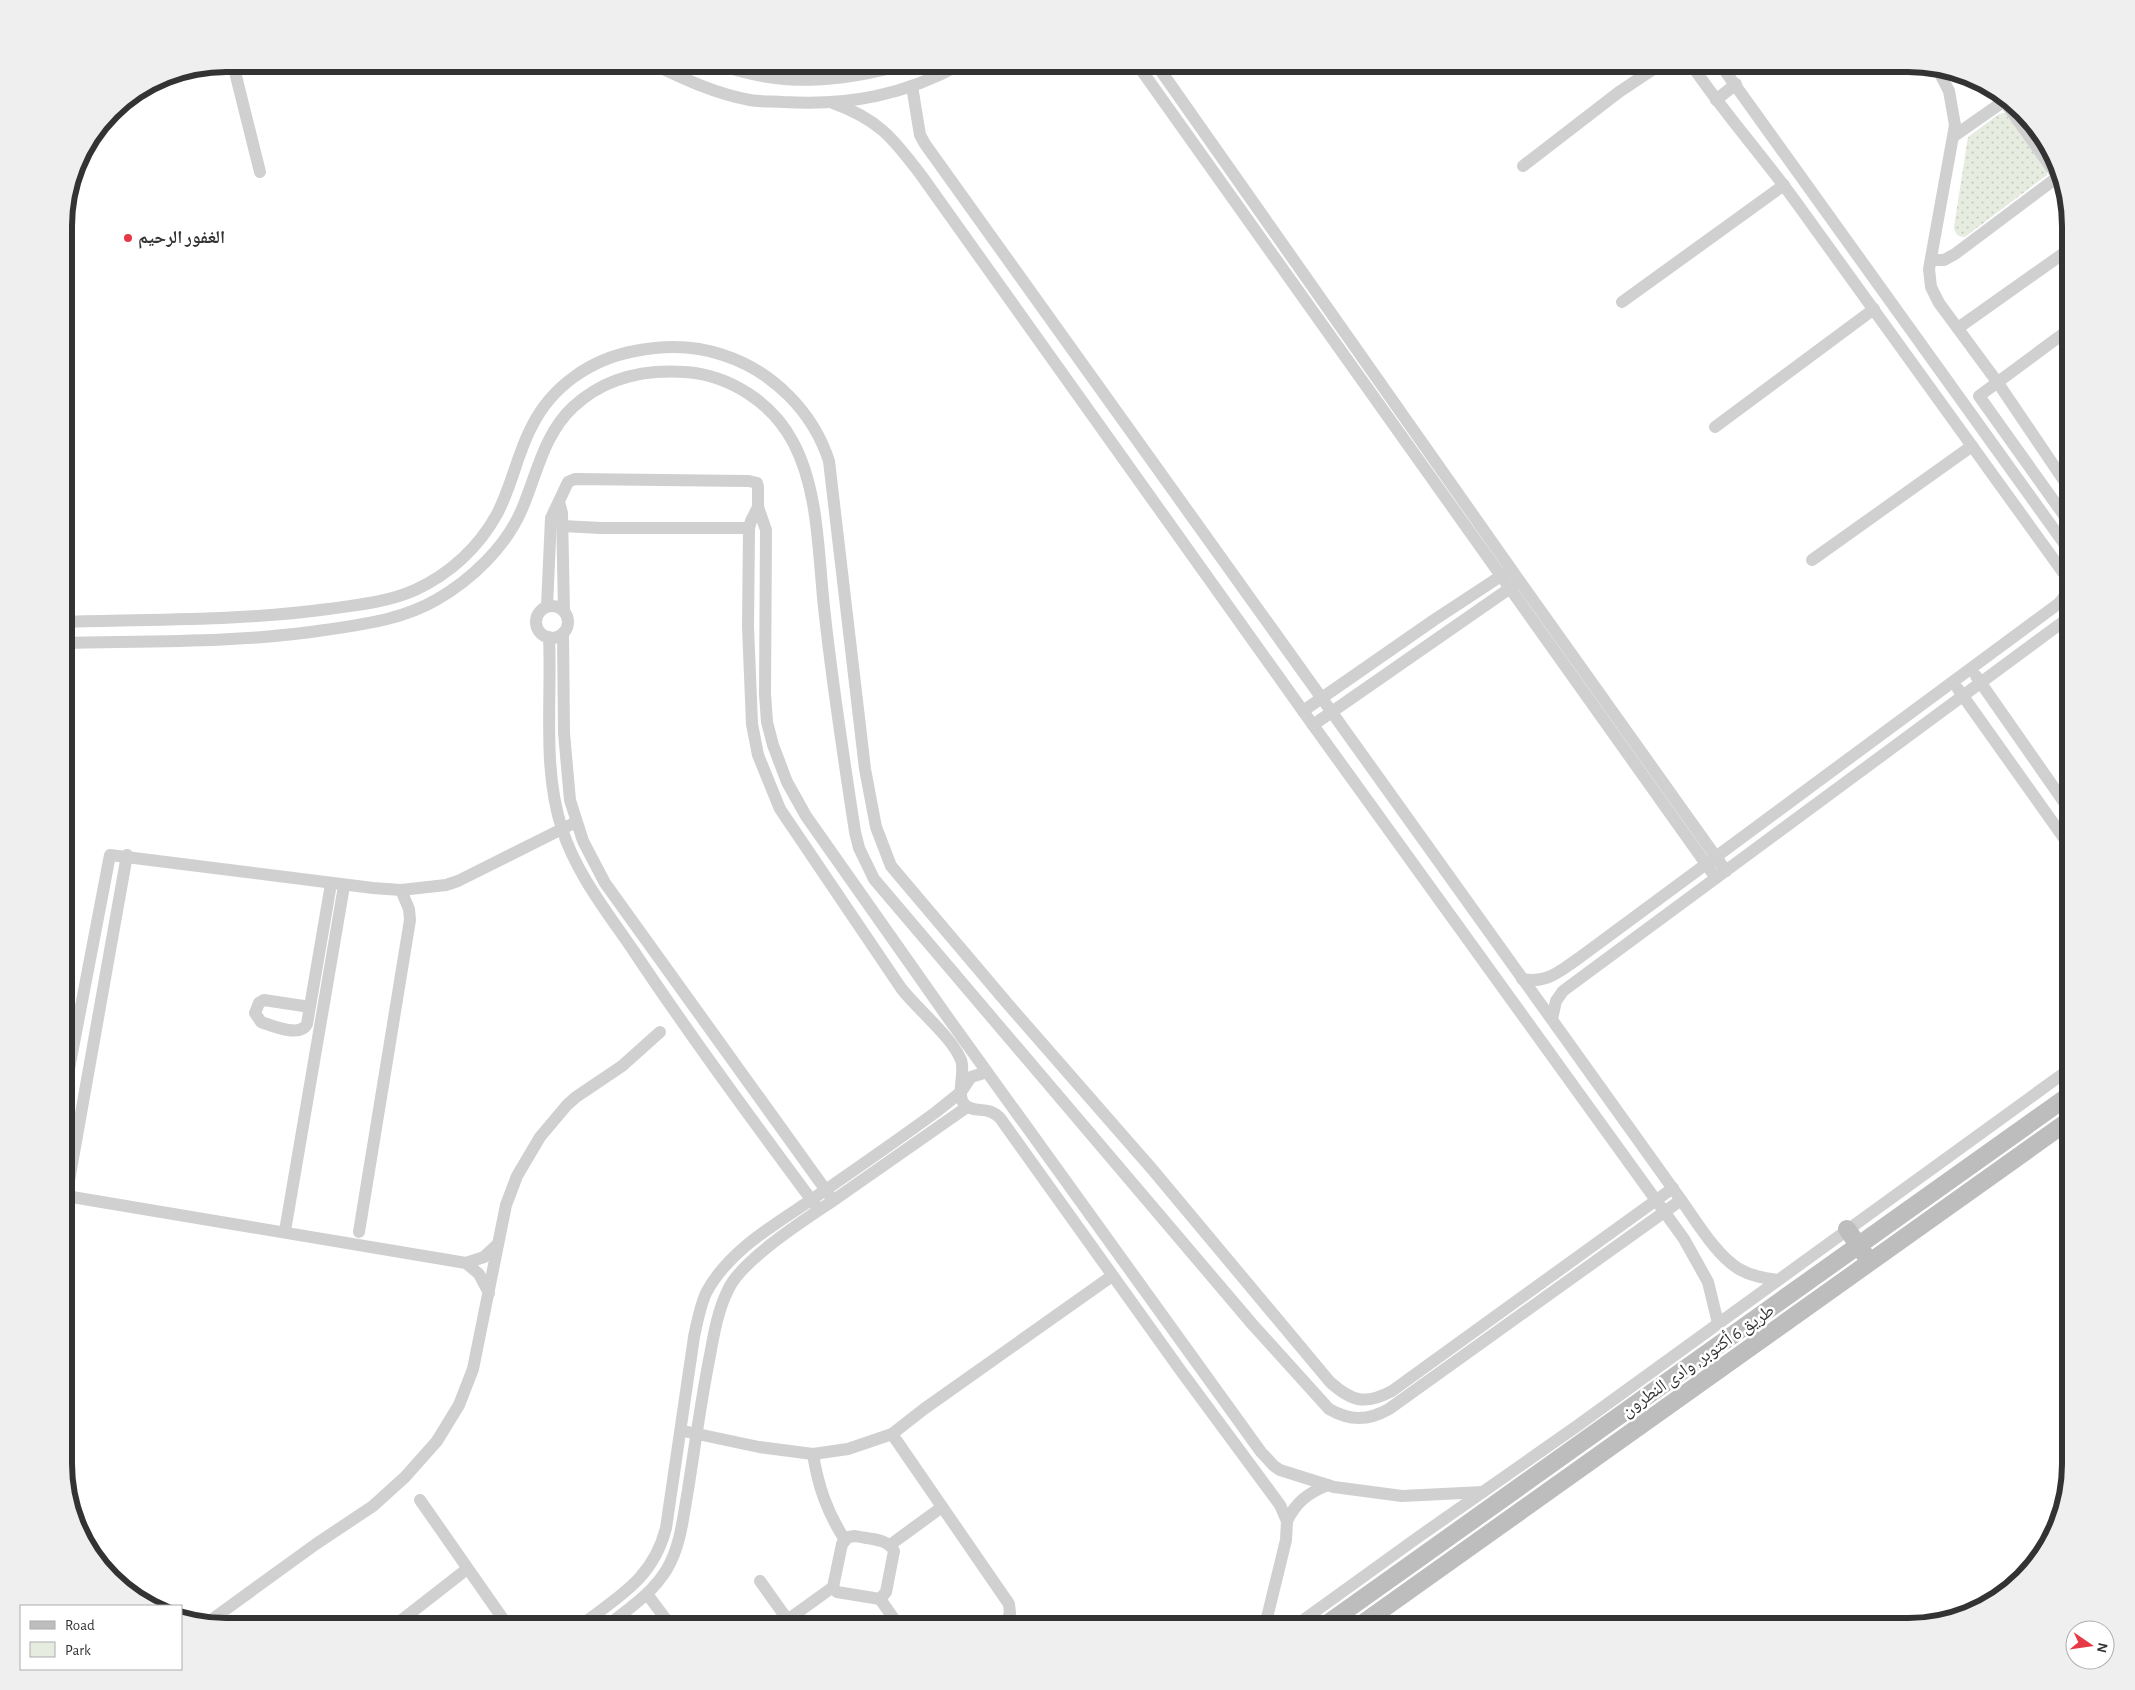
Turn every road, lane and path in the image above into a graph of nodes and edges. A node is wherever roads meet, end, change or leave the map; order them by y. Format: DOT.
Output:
graph roads {
  1 [pos="235,73"];
  2 [pos="673,73"];
  3 [pos="749,73"];
  4 [pos="874,73"];
  5 [pos="944,73"];
  6 [pos="1145,73"];
  7 [pos="1162,73"];
  8 [pos="1648,73"];
  9 [pos="1697,73"];
  10 [pos="1727,73"];
  11 [pos="1941,76"];
  12 [pos="1736,84"];
  13 [pos="912,86"];
  14 [pos="1716,100"];
  15 [pos="833,103"];
  16 [pos="2000,104"];
  17 [pos="2020,121"];
  18 [pos="920,135"];
  19 [pos="1954,136"];
  20 [pos="902,150"];
  21 [pos="2047,159"];
  22 [pos="1523,166"];
  23 [pos="260,172"];
  24 [pos="2055,179"];
  25 [pos="1784,185"];
  26 [pos="2062,254"];
  27 [pos="1931,260"];
  28 [pos="1622,302"];
  29 [pos="1874,309"];
  30 [pos="1958,328"];
  31 [pos="2062,335"];
  32 [pos="1998,383"];
  33 [pos="2024,421"];
  34 [pos="1715,427"];
  35 [pos="2006,433"];
  36 [pos="1972,446"];
  37 [pos="2062,478"];
  38 [pos="559,502"];
  39 [pos="758,507"];
  40 [pos="2062,513"];
  41 [pos="562,526"];
  42 [pos="749,528"];
  43 [pos="2062,539"];
  44 [pos="1812,560"];
  45 [pos="2062,571"];
  46 [pos="1506,573"];
  47 [pos="1515,585"];
  48 [pos="748,599"];
  49 [pos="764,599"];
  50 [pos="2062,601"];
  51 [pos="547,606"];
  52 [pos="564,611"];
  53 [pos="279,615"];
  54 [pos="254,618"];
  55 [pos="73,622"];
  56 [pos="2062,623"];
  57 [pos="563,633"];
  58 [pos="280,636"];
  59 [pos="548,637"];
  60 [pos="255,638"];
  61 [pos="73,643"];
  62 [pos="1972,669"];
  63 [pos="1981,682"];
  64 [pos="1954,683"];
  65 [pos="1962,696"];
  66 [pos="1322,699"];
  67 [pos="1303,711"];
  68 [pos="1332,712"];
  69 [pos="1313,725"];
  70 [pos="2051,784"];
  71 [pos="2034,797"];
  72 [pos="2062,799"];
  73 [pos="576,822"];
  74 [pos="562,830"];
  75 [pos="2062,836"];
  76 [pos="127,856"];
  77 [pos="1711,861"];
  78 [pos="1721,875"];
  79 [pos="331,884"];
  80 [pos="344,886"];
  81 [pos="401,890"];
  82 [pos="1522,979"];
  83 [pos="1006,1003"];
  84 [pos="310,1006"];
  85 [pos="946,1015"];
  86 [pos="991,1016"];
  87 [pos="701,1017"];
  88 [pos="1552,1019"];
  89 [pos="935,1024"];
  90 [pos="686,1028"];
  91 [pos="660,1032"];
  92 [pos="73,1047"];
  93 [pos="987,1072"];
  94 [pos="2062,1074"];
  95 [pos="961,1092"];
  96 [pos="2062,1101"];
  97 [pos="967,1107"];
  98 [pos="936,1112"];
  99 [pos="944,1123"];
  100 [pos="2062,1126"];
  101 [pos="73,1143"];
  102 [pos="1061,1176"];
  103 [pos="1048,1186"];
  104 [pos="1673,1188"];
  105 [pos="825,1190"];
  106 [pos="833,1200"];
  107 [pos="1657,1200"];
  108 [pos="1681,1200"];
  109 [pos="73,1205"];
  110 [pos="815,1205"];
  111 [pos="1664,1212"];
  112 [pos="1700,1226"];
  113 [pos="1847,1229"];
  114 [pos="284,1232"];
  115 [pos="359,1232"];
  116 [pos="1684,1239"];
  117 [pos="498,1244"];
  118 [pos="1860,1247"];
  119 [pos="466,1263"];
  120 [pos="1872,1263"];
  121 [pos="1112,1276"];
  122 [pos="1777,1280"];
  123 [pos="489,1292"];
  124 [pos="1718,1323"];
  125 [pos="1195,1360"];
  126 [pos="1181,1371"];
  127 [pos="1208,1379"];
  128 [pos="1194,1389"];
  129 [pos="1242,1425"];
  130 [pos="680,1431"];
  131 [pos="696,1434"];
  132 [pos="892,1434"];
  133 [pos="1228,1435"];
  134 [pos="1261,1452"];
  135 [pos="813,1454"];
  136 [pos="1247,1462"];
  137 [pos="1328,1485"];
  138 [pos="1483,1492"];
  139 [pos="420,1500"];
  140 [pos="942,1507"];
  141 [pos="1287,1521"];
  142 [pos="845,1540"];
  143 [pos="890,1545"];
  144 [pos="467,1569"];
  145 [pos="760,1581"];
  146 [pos="833,1587"];
  147 [pos="647,1594"];
  148 [pos="880,1599"];
  149 [pos="215,1617"];
  150 [pos="404,1618"];
  151 [pos="504,1618"];
  152 [pos="590,1618"];
  153 [pos="616,1618"];
  154 [pos="666,1618"];
  155 [pos="782,1618"];
  156 [pos="794,1618"];
  157 [pos="893,1618"];
  158 [pos="1008,1618"];
  159 [pos="1267,1618"];
  160 [pos="1306,1618"];
  161 [pos="1335,1618"];
  162 [pos="1370,1618"];
  1 -- 23 [label="street"];
  2 -- 15 [label="street"];
  3 -- 4 [label="street"];
  5 -- 13 [label="street"];
  6 -- 46 [label="street"];
  7 -- 46 [label="street"];
  8 -- 22 [label="street"];
  9 -- 14 [label="street"];
  10 -- 12 [label="street"];
  11 -- 19 [label="street"];
  12 -- 14 [label="street"];
  12 -- 43 [label="street"];
  13 -- 15 [label="street"];
  13 -- 18 [label="street"];
  14 -- 25 [label="street"];
  15 -- 20 [label="street"];
  16 -- 19 [label="street"];
  17 -- 21 [label="street"];
  18 -- 20 [label="street"];
  18 -- 66 [label="street"];
  19 -- 27 [label="street"];
  20 -- 67 [label="street"];
  24 -- 27 [label="street"];
  25 -- 28 [label="street"];
  25 -- 29 [label="street"];
  26 -- 30 [label="street"];
  27 -- 30 [label="street"];
  29 -- 34 [label="street"];
  29 -- 36 [label="street"];
  30 -- 32 [label="street"];
  31 -- 32 [label="street"];
  32 -- 33 [label="street"];
  32 -- 35 [label="street"];
  33 -- 35 [label="street"];
  33 -- 37 [label="street"];
  35 -- 40 [label="street"];
  36 -- 44 [label="street"];
  36 -- 45 [label="street"];
  38 -- 39 [label="street"];
  38 -- 41 [label="street"];
  38 -- 51 [label="street"];
  39 -- 42 [label="street"];
  39 -- 49 [label="street"];
  41 -- 42 [label="street"];
  41 -- 52 [label="street"];
  42 -- 48 [label="street"];
  46 -- 47 [label="street"];
  46 -- 66 [label="street"];
  47 -- 68 [label="street"];
  47 -- 77 [label="street"];
  48 -- 49 [label="street"];
  48 -- 89 [label="street"];
  49 -- 85 [label="street"];
  50 -- 62 [label="street"];
  51 -- 52 [label="street"];
  51 -- 59 [label="street"];
  52 -- 57 [label="street"];
  53 -- 54 [label="street"];
  53 -- 58 [label="street"];
  53 -- 83 [label="street"];
  54 -- 55 [label="street"];
  54 -- 60 [label="street"];
  56 -- 63 [label="street"];
  57 -- 59 [label="street"];
  57 -- 73 [label="street"];
  58 -- 60 [label="street"];
  58 -- 86 [label="street"];
  59 -- 74 [label="street"];
  60 -- 61 [label="street"];
  62 -- 63 [label="street"];
  62 -- 64 [label="street"];
  63 -- 65 [label="street"];
  63 -- 70 [label="street"];
  64 -- 65 [label="street"];
  64 -- 77 [label="street"];
  65 -- 71 [label="street"];
  65 -- 78 [label="street"];
  66 -- 67 [label="street"];
  66 -- 68 [label="street"];
  67 -- 69 [label="street"];
  68 -- 69 [label="street"];
  68 -- 82 [label="street"];
  69 -- 107 [label="street"];
  70 -- 71 [label="street"];
  70 -- 72 [label="street"];
  71 -- 75 [label="street"];
  73 -- 74 [label="street"];
  73 -- 87 [label="street"];
  74 -- 81 [label="street"];
  74 -- 90 [label="street"];
  76 -- 79 [label="street"];
  76 -- 92 [label="street"];
  76 -- 101 [label="street"];
  77 -- 78 [label="street"];
  77 -- 82 [label="street"];
  78 -- 88 [label="street"];
  79 -- 80 [label="street"];
  79 -- 84 [label="street"];
  80 -- 81 [label="street"];
  80 -- 114 [label="street"];
  81 -- 115 [label="street"];
  82 -- 88 [label="street"];
  83 -- 86 [label="street"];
  83 -- 107 [label="street"];
  85 -- 89 [label="street"];
  85 -- 93 [label="street"];
  86 -- 111 [label="street"];
  87 -- 90 [label="street"];
  87 -- 105 [label="street"];
  88 -- 104 [label="street"];
  89 -- 95 [label="street"];
  90 -- 110 [label="street"];
  91 -- 117 [label="street"];
  93 -- 95 [label="street"];
  93 -- 102 [label="street"];
  94 -- 113 [label="street"];
  95 -- 97 [label="street"];
  95 -- 98 [label="street"];
  96 -- 118 [label="street, طريق 6 أكتوبر, وادى النطرون"];
  97 -- 99 [label="street"];
  97 -- 103 [label="street"];
  98 -- 99 [label="street"];
  98 -- 105 [label="street"];
  99 -- 106 [label="street"];
  100 -- 120 [label="street, طريق 6 أكتوبر, وادى النطرون"];
  102 -- 103 [label="street"];
  102 -- 125 [label="street"];
  103 -- 121 [label="street"];
  104 -- 107 [label="street"];
  104 -- 108 [label="street"];
  105 -- 106 [label="street"];
  105 -- 110 [label="street"];
  106 -- 110 [label="street"];
  107 -- 111 [label="street"];
  108 -- 111 [label="street"];
  108 -- 112 [label="street"];
  109 -- 114 [label="street"];
  110 -- 130 [label="street"];
  110 -- 131 [label="street"];
  111 -- 116 [label="street"];
  112 -- 116 [label="street"];
  112 -- 122 [label="street"];
  113 -- 118 [label="street"];
  113 -- 122 [label="street"];
  114 -- 119 [label="street"];
  116 -- 124 [label="street"];
  117 -- 119 [label="street"];
  117 -- 123 [label="street"];
  118 -- 120 [label="street"];
  118 -- 161 [label="street, طريق 6 أكتوبر, وادى النطرون"];
  119 -- 123 [label="street"];
  120 -- 162 [label="street, طريق 6 أكتوبر, وادى النطرون"];
  121 -- 126 [label="street"];
  121 -- 132 [label="street"];
  122 -- 124 [label="street"];
  123 -- 149 [label="street"];
  124 -- 138 [label="street"];
  125 -- 126 [label="street"];
  125 -- 127 [label="street"];
  126 -- 128 [label="street"];
  127 -- 128 [label="street"];
  127 -- 129 [label="street"];
  128 -- 133 [label="street"];
  129 -- 133 [label="street"];
  129 -- 134 [label="street"];
  130 -- 131 [label="street"];
  130 -- 152 [label="street"];
  131 -- 135 [label="street"];
  131 -- 147 [label="street"];
  132 -- 135 [label="street"];
  132 -- 140 [label="street"];
  133 -- 136 [label="street"];
  134 -- 136 [label="street"];
  134 -- 137 [label="street"];
  135 -- 142 [label="street"];
  136 -- 141 [label="street"];
  137 -- 138 [label="street"];
  137 -- 141 [label="street"];
  138 -- 160 [label="street"];
  139 -- 144 [label="street"];
  140 -- 143 [label="street"];
  140 -- 158 [label="street"];
  141 -- 159 [label="street"];
  142 -- 143 [label="street"];
  142 -- 146 [label="street"];
  143 -- 148 [label="street"];
  144 -- 150 [label="street"];
  144 -- 151 [label="street"];
  145 -- 155 [label="street"];
  146 -- 148 [label="street"];
  146 -- 156 [label="street"];
  147 -- 153 [label="street"];
  147 -- 154 [label="street"];
  148 -- 157 [label="street"];
}
